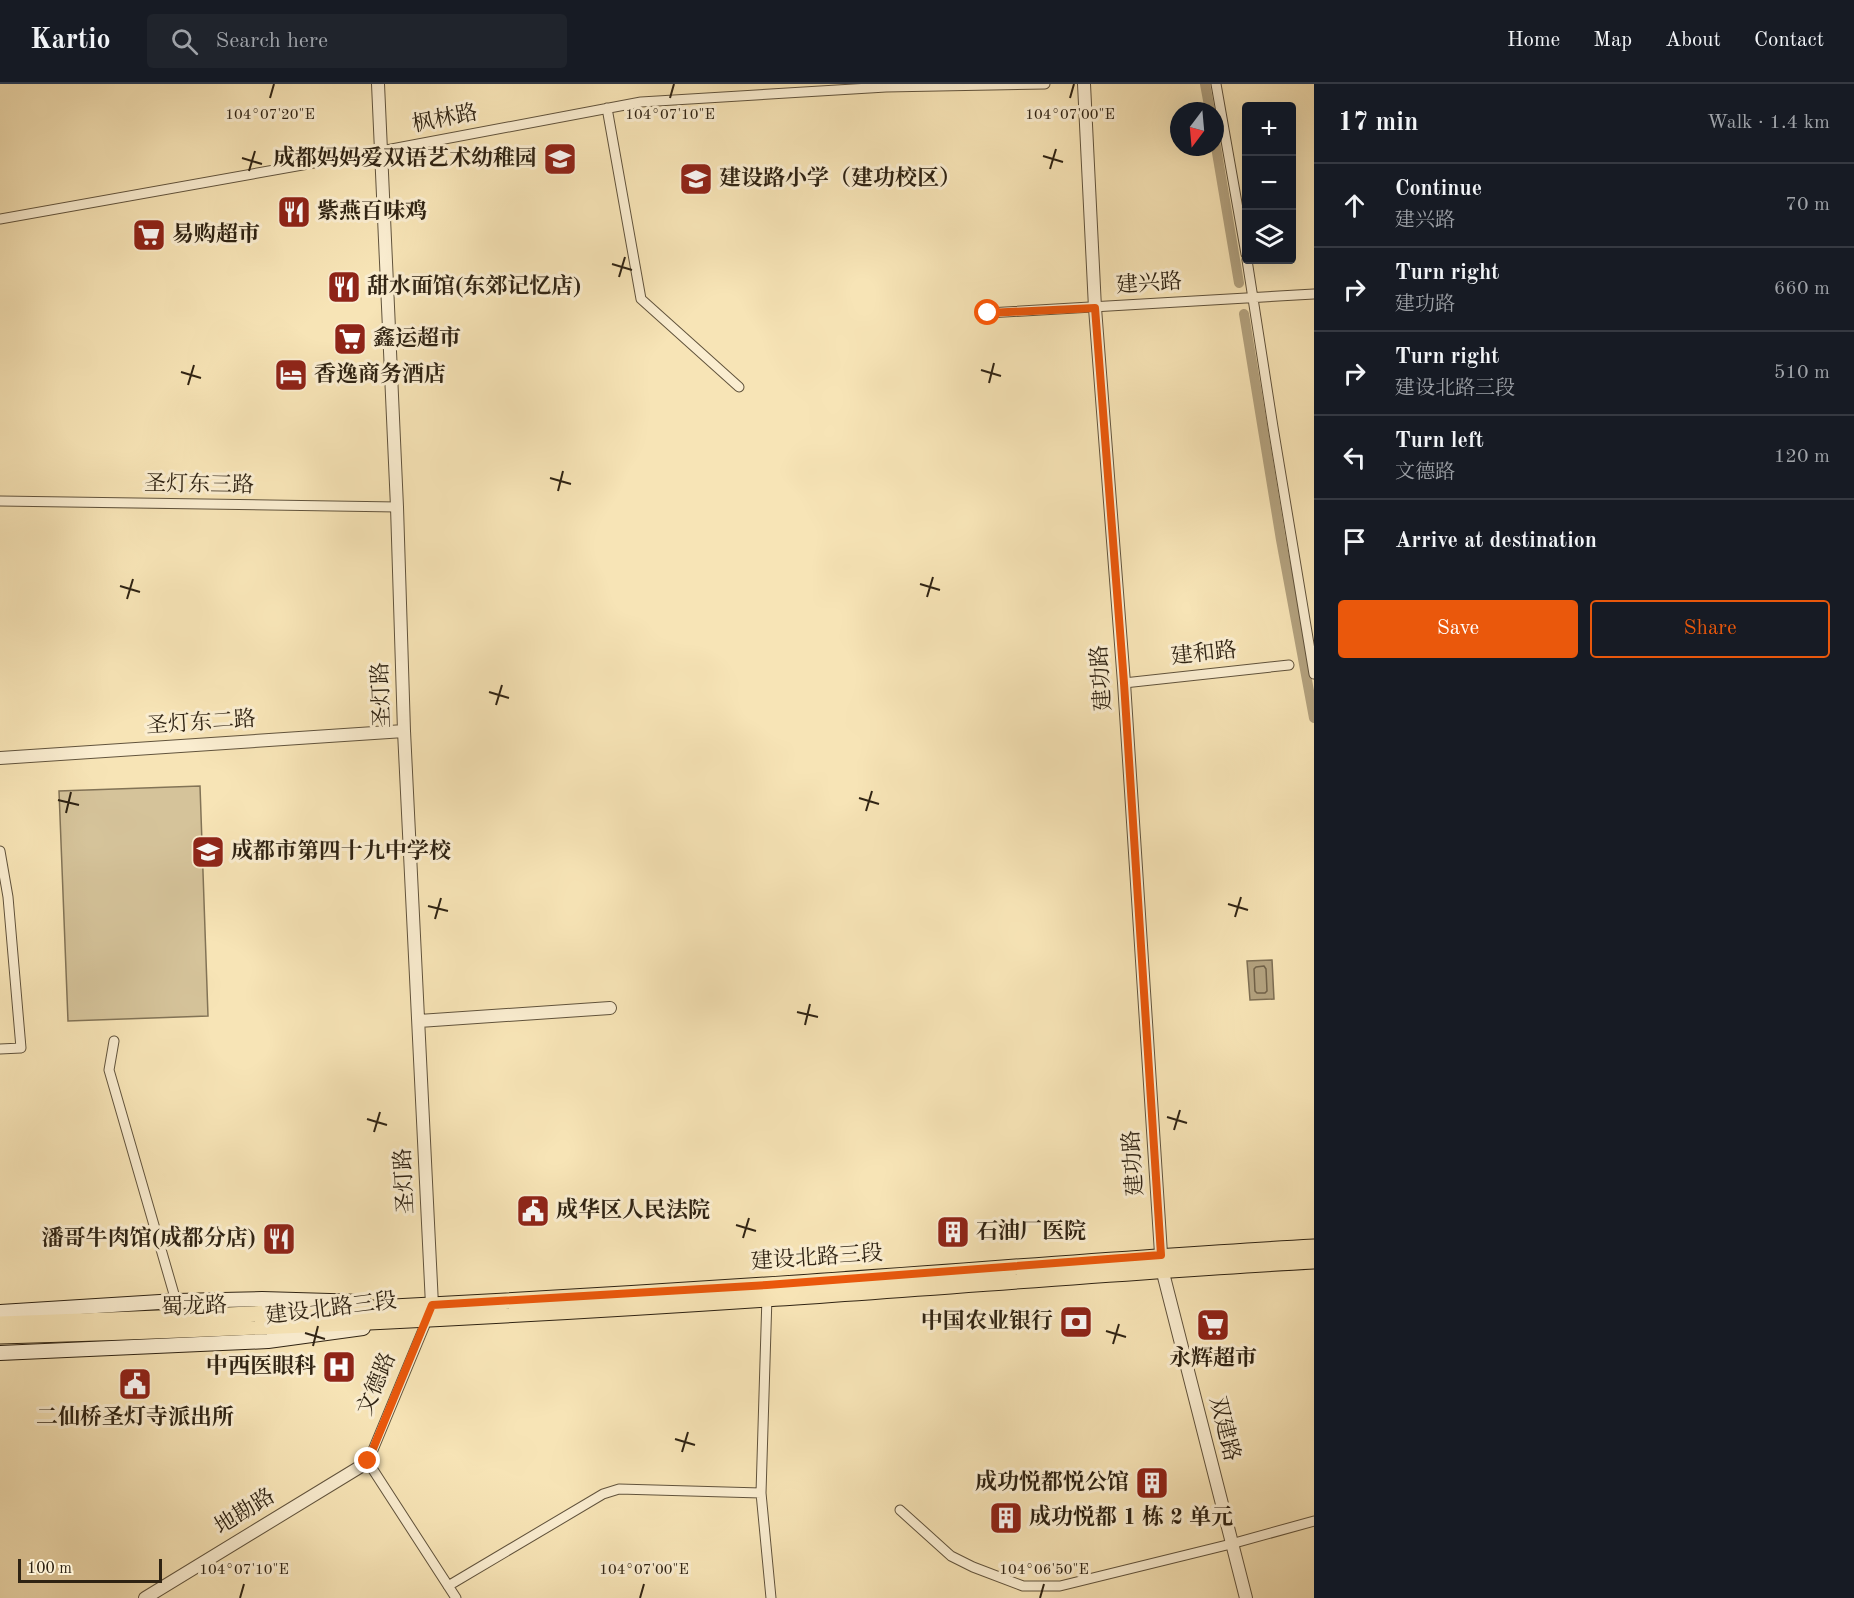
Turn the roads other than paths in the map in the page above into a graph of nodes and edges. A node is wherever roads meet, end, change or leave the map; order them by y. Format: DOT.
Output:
graph roads {
  1 [pos="378,84"];
  2 [pos="1045,84"];
  3 [pos="1084,84"];
  4 [pos="1216,84"];
  5 [pos="757,89"];
  6 [pos="607,108"];
  7 [pos="381,151"];
  8 [pos="0,219"];
  9 [pos="1242,231"];
  10 [pos="1248,264"];
  11 [pos="1314,294"];
  12 [pos="1254,297"];
  13 [pos="1095,308"];
  14 [pos="988,313"];
  15 [pos="739,387"];
  16 [pos="0,501"];
  17 [pos="397,507"];
  18 [pos="1289,665"];
  19 [pos="1314,674"];
  20 [pos="1124,683"];
  21 [pos="404,731"];
  22 [pos="0,758"];
  23 [pos="0,851"];
  24 [pos="610,1008"];
  25 [pos="419,1021"];
  26 [pos="114,1041"];
  27 [pos="0,1049"];
  28 [pos="1314,1247"];
  29 [pos="1314,1261"];
  30 [pos="1162,1262"];
  31 [pos="767,1292"];
  32 [pos="176,1301"];
  33 [pos="432,1305"];
  34 [pos="0,1312"];
  35 [pos="427,1320"];
  36 [pos="0,1324"];
  37 [pos="159,1325"];
  38 [pos="0,1336"];
  39 [pos="0,1353"];
  40 [pos="368,1461"];
  41 [pos="761,1493"];
  42 [pos="900,1510"];
  43 [pos="1314,1521"];
  44 [pos="1231,1544"];
  45 [pos="448,1586"];
  46 [pos="1023,1586"];
  47 [pos="145,1598"];
  48 [pos="456,1598"];
  49 [pos="771,1598"];
  50 [pos="1024,1598"];
  51 [pos="1246,1598"];
  1 -- 7 [label="street, 圣灯路"];
  2 -- 5 [label="street, 枫林路"];
  3 -- 13 [label="street, 建功路"];
  4 -- 9 [label="street"];
  5 -- 6 [label="street, 枫林路"];
  6 -- 7 [label="street, 枫林路"];
  6 -- 15 [label="street"];
  7 -- 8 [label="street, 枫林路"];
  7 -- 17 [label="street, 圣灯路"];
  10 -- 12 [label="street"];
  11 -- 12 [label="street, 建兴路"];
  12 -- 13 [label="street, 建兴路"];
  12 -- 19 [label="street"];
  13 -- 14 [label="street, 建兴路"];
  13 -- 20 [label="street, 建功路"];
  16 -- 17 [label="street, 圣灯东三路"];
  17 -- 21 [label="street, 圣灯路"];
  18 -- 20 [label="street, 建和路"];
  20 -- 30 [label="street, 建功路"];
  21 -- 22 [label="street, 圣灯东二路"];
  21 -- 25 [label="street, 圣灯路"];
  23 -- 27 [label="street"];
  24 -- 25 [label="street"];
  25 -- 33 [label="street, 圣灯路"];
  26 -- 32 [label="street"];
  28 -- 30 [label="main road, 建设北路三段"];
  29 -- 30 [label="main road, 建设北路三段"];
  30 -- 31 [label="main road, 建设北路三段"];
  30 -- 44 [label="street, 双建路"];
  31 -- 33 [label="main road, 建设北路三段"];
  31 -- 35 [label="main road, 建设北路三段"];
  31 -- 41 [label="street"];
  32 -- 33 [label="main road, 建设北路三段"];
  32 -- 34 [label="main road, 建设北路三段"];
  33 -- 35 [label="street, 文德路"];
  33 -- 37 [label="main road"];
  35 -- 37 [label="main road, 蜀龙路"];
  35 -- 39 [label="main road, 建设北路三段"];
  35 -- 40 [label="street, 文德路"];
  36 -- 37 [label="main road, 蜀龙路"];
  37 -- 38 [label="main road, 蜀龙路"];
  40 -- 45 [label="street"];
  40 -- 47 [label="street, 地勘路"];
  41 -- 45 [label="street"];
  41 -- 49 [label="street"];
  42 -- 46 [label="street"];
  43 -- 44 [label="street"];
  44 -- 46 [label="street"];
  44 -- 51 [label="street, 双建路"];
  45 -- 48 [label="street"];
  46 -- 50 [label="street"];
}
